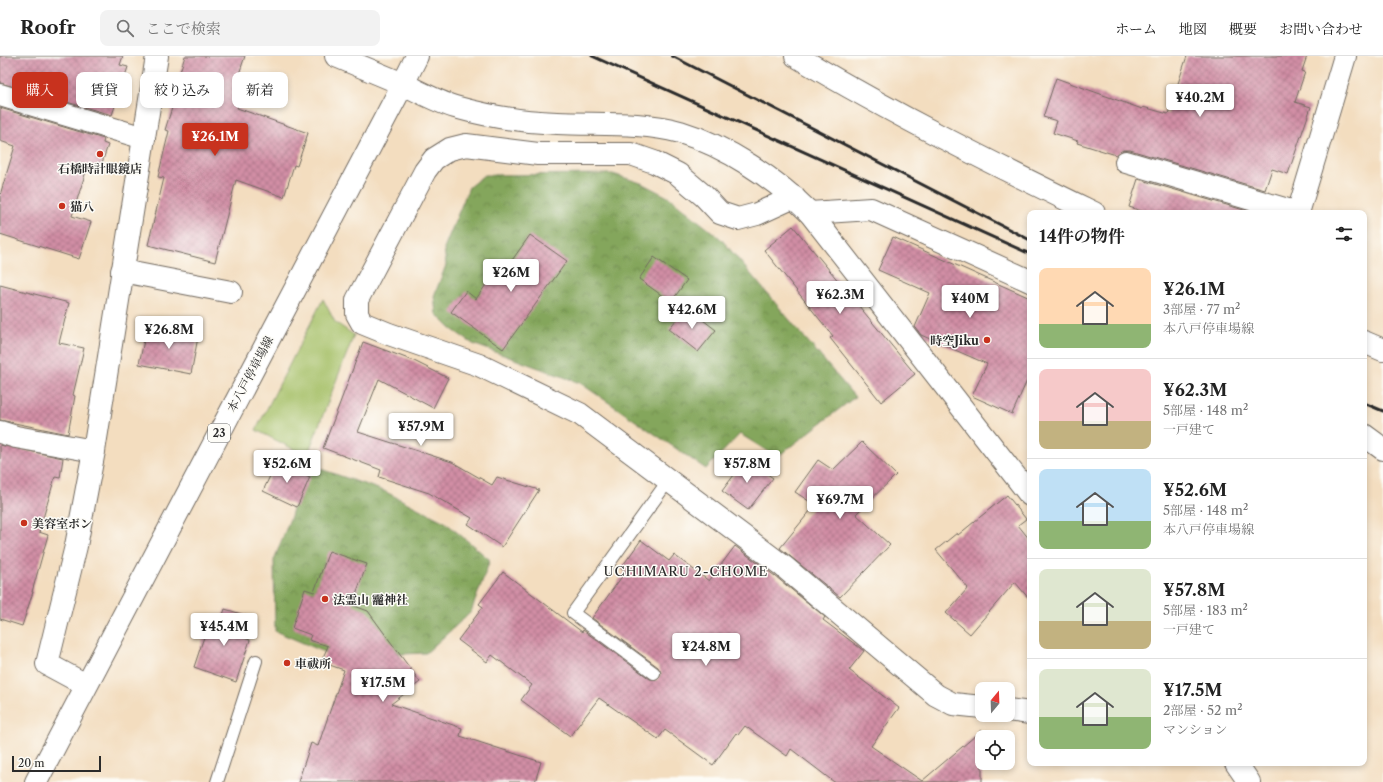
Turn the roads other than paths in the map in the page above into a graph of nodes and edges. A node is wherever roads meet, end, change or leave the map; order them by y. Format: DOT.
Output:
graph roads {
  1 [pos="157,56"];
  2 [pos="336,56"];
  3 [pos="417,56"];
  4 [pos="796,56"];
  5 [pos="1345,56"];
  6 [pos="403,84"];
  7 [pos="0,95"];
  8 [pos="144,138"];
  9 [pos="1126,162"];
  10 [pos="794,197"];
  11 [pos="1088,210"];
  12 [pos="1288,210"];
  13 [pos="1299,210"];
  14 [pos="810,213"];
  15 [pos="122,271"];
  16 [pos="1027,280"];
  17 [pos="231,292"];
  18 [pos="1367,343"];
  19 [pos="1383,350"];
  20 [pos="0,432"];
  21 [pos="1367,437"];
  22 [pos="1383,449"];
  23 [pos="94,452"];
  24 [pos="668,481"];
  25 [pos="1027,491"];
  26 [pos="256,661"];
  27 [pos="654,673"];
  28 [pos="86,685"];
  29 [pos="975,706"];
  30 [pos="1015,711"];
  31 [pos="1027,713"];
  32 [pos="1238,766"];
  33 [pos="36,782"];
  34 [pos="217,782"];
  35 [pos="1248,782"];
  1 -- 8 [label="street"];
  2 -- 6 [label="street"];
  3 -- 6 [label="street, 本八戸停車場線"];
  4 -- 11 [label="street"];
  5 -- 13 [label="street"];
  6 -- 10 [label="street"];
  6 -- 28 [label="street, 本八戸停車場線 / 23"];
  7 -- 8 [label="street"];
  8 -- 15 [label="street"];
  9 -- 12 [label="street"];
  10 -- 14 [label="street"];
  10 -- 24 [label="street"];
  14 -- 16 [label="street"];
  14 -- 25 [label="street"];
  15 -- 17 [label="street"];
  15 -- 23 [label="street"];
  18 -- 19 [label="street"];
  20 -- 23 [label="street"];
  21 -- 22 [label="street"];
  23 -- 28 [label="street"];
  24 -- 27 [label="lane"];
  24 -- 29 [label="street"];
  26 -- 34 [label="lane"];
  28 -- 33 [label="street, 本八戸停車場線 / 23"];
  30 -- 31 [label="street"];
  32 -- 35 [label="street"];
}
